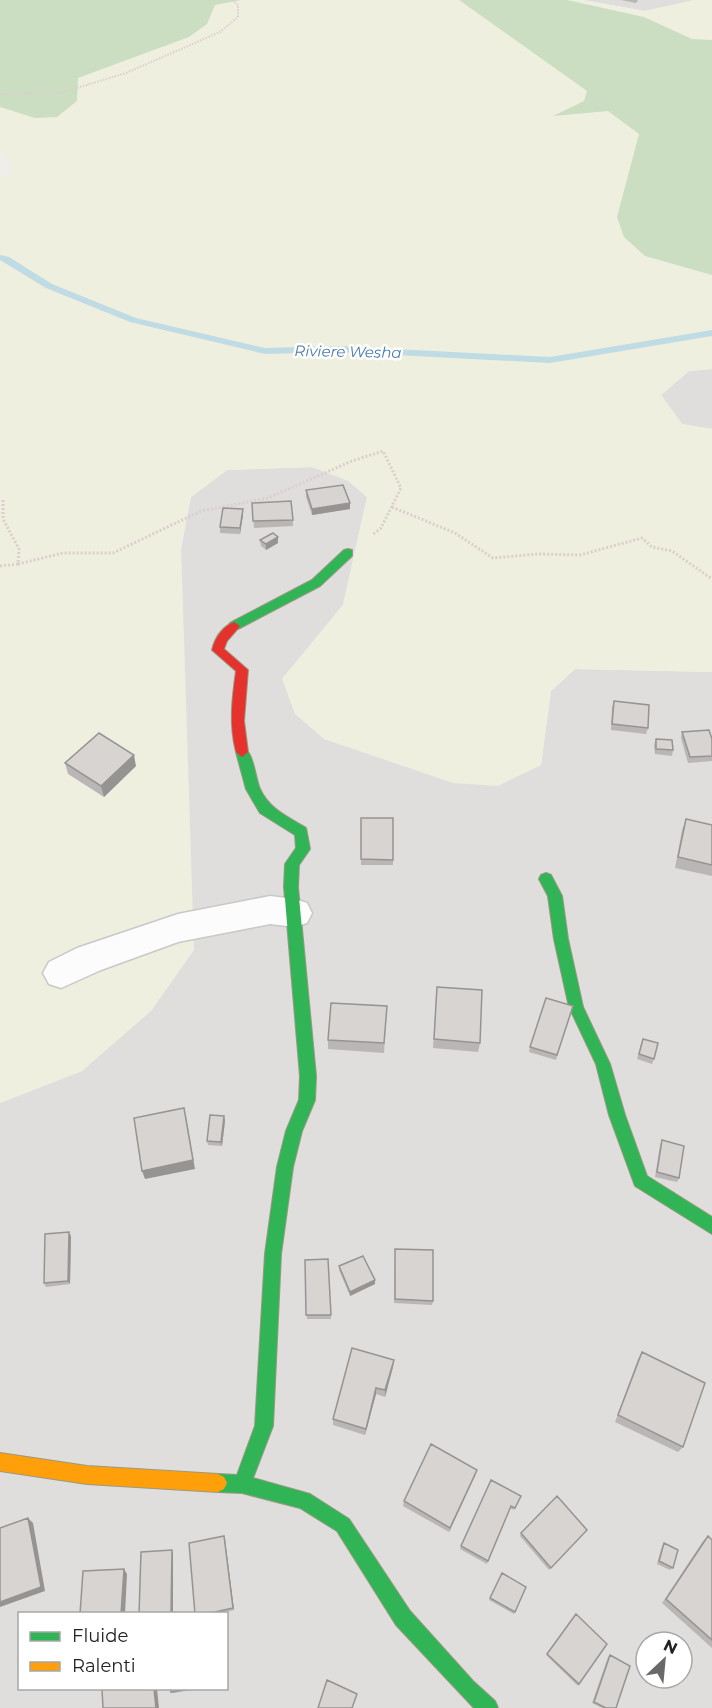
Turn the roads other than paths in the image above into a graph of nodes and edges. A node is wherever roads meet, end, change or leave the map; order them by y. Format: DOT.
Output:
graph roads {
  1 [pos="348,553"];
  2 [pos="546,879"];
  3 [pos="295,913"];
  4 [pos="61,973"];
  5 [pos="712,1226"];
  6 [pos="0,1462"];
  7 [pos="242,1484"];
  8 [pos="488,1708"];
  1 -- 3 [label="street"];
  2 -- 5 [label="street"];
  3 -- 4 [label="street"];
  3 -- 7 [label="street"];
  6 -- 7 [label="street"];
  7 -- 8 [label="street"];
}
